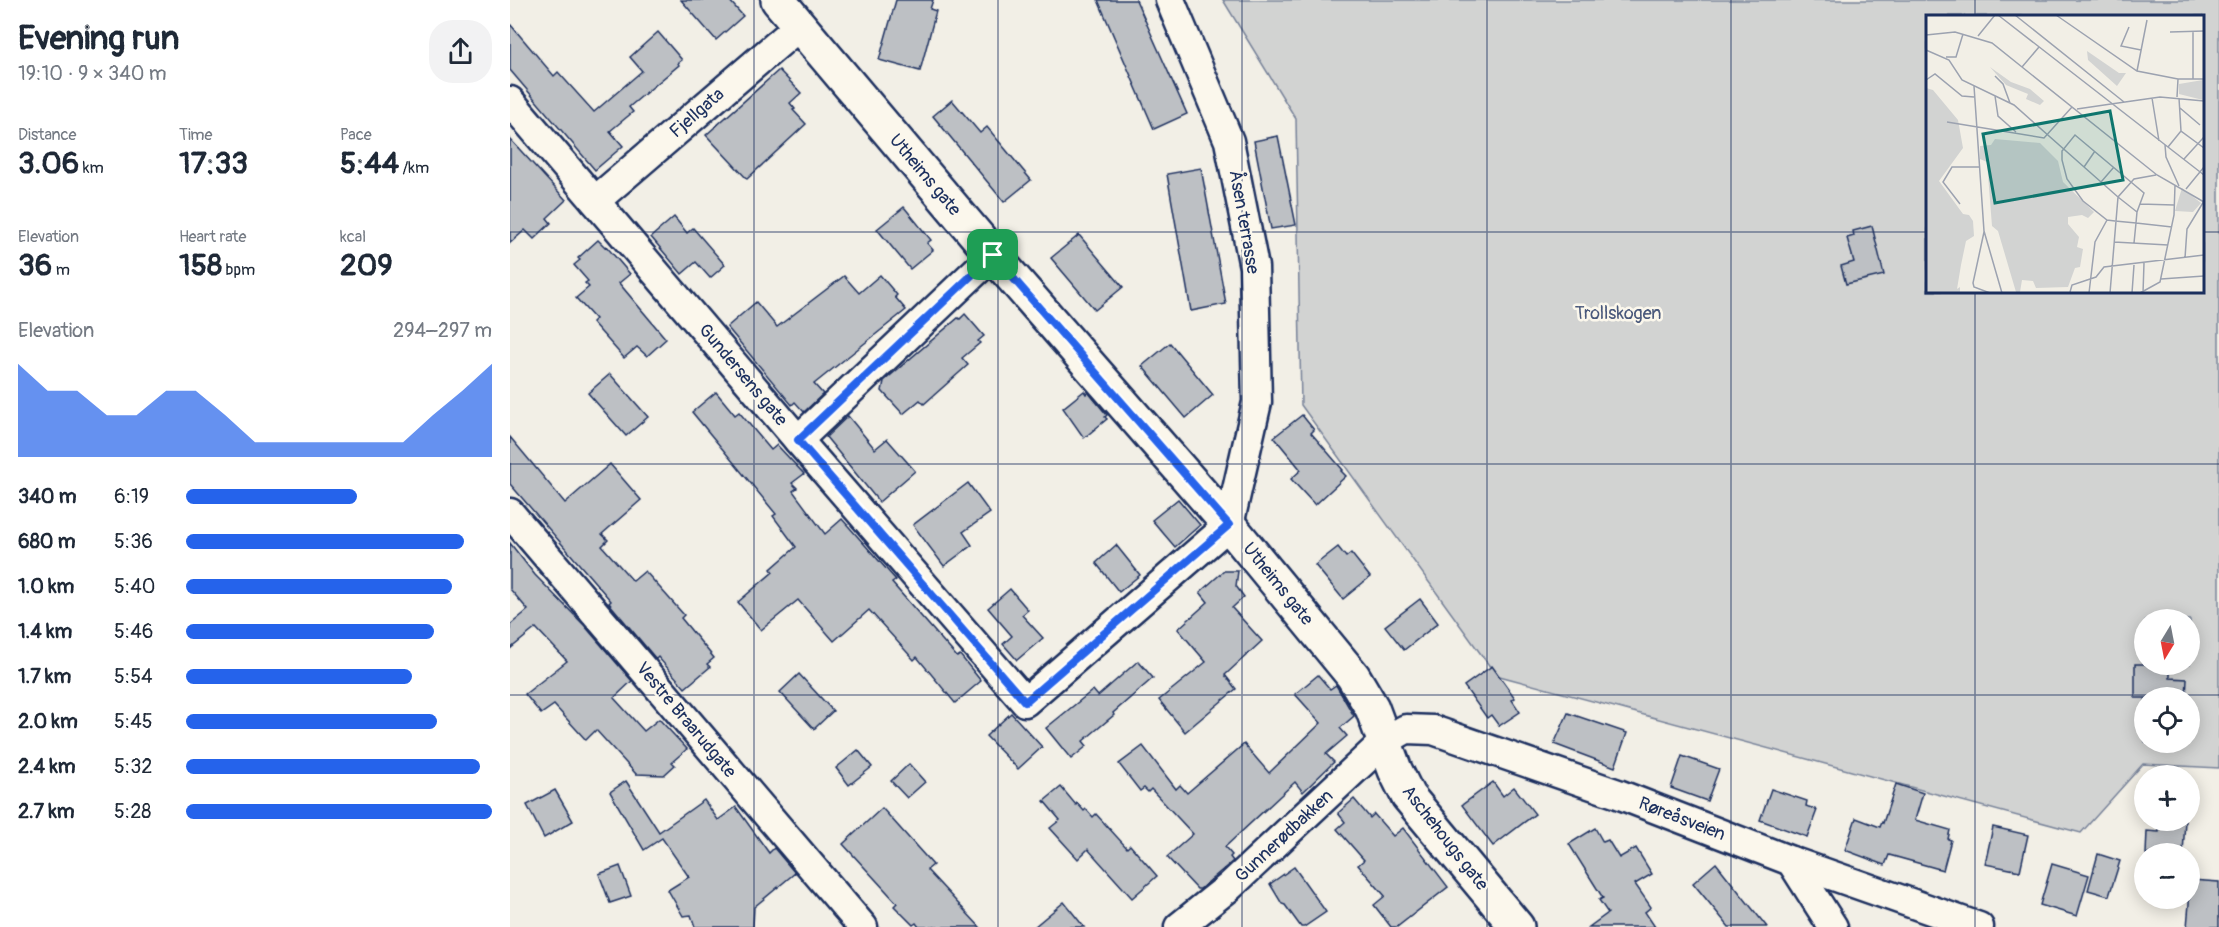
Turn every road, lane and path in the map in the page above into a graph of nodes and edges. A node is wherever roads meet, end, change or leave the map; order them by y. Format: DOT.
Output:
graph roads {
  1 [pos="778,0"];
  2 [pos="1170,0"];
  3 [pos="799,26"];
  4 [pos="510,101"];
  5 [pos="595,201"];
  6 [pos="993,255"];
  7 [pos="798,440"];
  8 [pos="510,513"];
  9 [pos="1229,525"];
  10 [pos="1385,741"];
  11 [pos="1791,861"];
  12 [pos="862,927"];
  13 [pos="1179,927"];
  14 [pos="1517,927"];
  15 [pos="1833,927"];
  16 [pos="1979,927"];
  1 -- 3 [label="main road, Utheims gate"];
  2 -- 9 [label="street, Åsen terrasse"];
  3 -- 5 [label="street, Fjellgata"];
  3 -- 6 [label="main road, Utheims gate"];
  4 -- 5 [label="street, Gundersens gate"];
  5 -- 7 [label="street, Gundersens gate"];
  6 -- 7 [label="street"];
  6 -- 9 [label="main road, Utheims gate"];
  7 -- 9 [label="street, Gundersens gate"];
  8 -- 12 [label="street, Vestre Braarudgate"];
  9 -- 10 [label="main road, Utheims gate"];
  10 -- 11 [label="street, Røreåsveien"];
  10 -- 13 [label="street, Gunnerødbakken"];
  10 -- 14 [label="main road, Aschehougs gate"];
  11 -- 15 [label="street"];
  11 -- 16 [label="street, Røreåsveien"];
}
